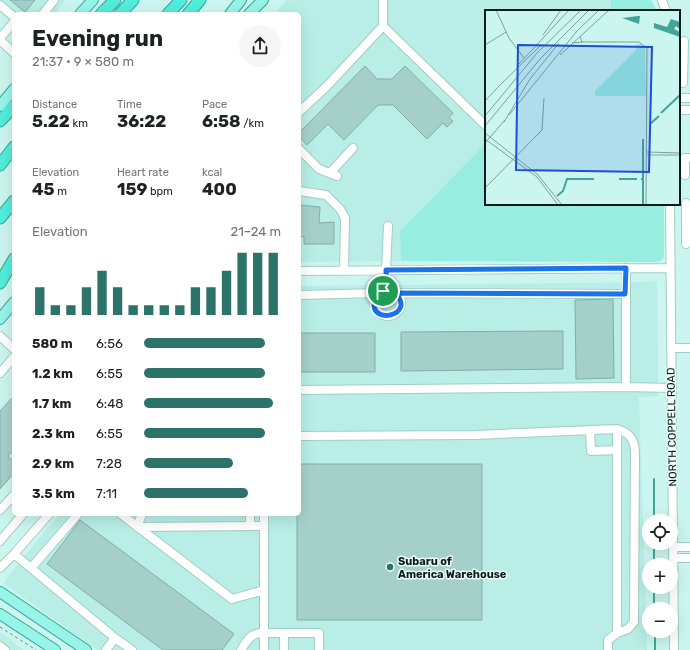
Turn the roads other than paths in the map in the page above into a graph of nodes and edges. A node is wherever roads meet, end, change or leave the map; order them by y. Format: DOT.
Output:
graph roads {
  1 [pos="54,0"];
  2 [pos="89,0"];
  3 [pos="93,0"];
  4 [pos="115,0"];
  5 [pos="133,0"];
  6 [pos="181,0"];
  7 [pos="200,0"];
  8 [pos="241,0"];
  9 [pos="263,0"];
  10 [pos="384,0"];
  11 [pos="662,0"];
  12 [pos="0,4"];
  13 [pos="666,10"];
  14 [pos="45,12"];
  15 [pos="81,12"];
  16 [pos="82,12"];
  17 [pos="103,12"];
  18 [pos="122,12"];
  19 [pos="170,12"];
  20 [pos="190,12"];
  21 [pos="232,12"];
  22 [pos="253,12"];
  23 [pos="12,15"];
  24 [pos="12,24"];
  25 [pos="383,26"];
  26 [pos="0,39"];
  27 [pos="684,41"];
  28 [pos="12,51"];
  29 [pos="687,58"];
  30 [pos="683,83"];
  31 [pos="12,92"];
  32 [pos="0,106"];
  33 [pos="12,108"];
  34 [pos="301,110"];
  35 [pos="0,121"];
  36 [pos="485,125"];
  37 [pos="353,148"];
  38 [pos="12,150"];
  39 [pos="301,151"];
  40 [pos="690,158"];
  41 [pos="0,165"];
  42 [pos="685,175"];
  43 [pos="301,191"];
  44 [pos="12,203"];
  45 [pos="686,203"];
  46 [pos="670,205"];
  47 [pos="0,218"];
  48 [pos="688,219"];
  49 [pos="388,226"];
  50 [pos="686,244"];
  51 [pos="12,262"];
  52 [pos="626,268"];
  53 [pos="670,268"];
  54 [pos="386,270"];
  55 [pos="301,271"];
  56 [pos="344,271"];
  57 [pos="0,283"];
  58 [pos="387,292"];
  59 [pos="625,294"];
  60 [pos="301,295"];
  61 [pos="12,304"];
  62 [pos="0,319"];
  63 [pos="0,336"];
  64 [pos="12,347"];
  65 [pos="671,348"];
  66 [pos="690,348"];
  67 [pos="12,359"];
  68 [pos="0,373"];
  69 [pos="626,387"];
  70 [pos="672,388"];
  71 [pos="301,390"];
  72 [pos="617,429"];
  73 [pos="590,430"];
  74 [pos="301,436"];
  75 [pos="617,450"];
  76 [pos="12,497"];
  77 [pos="0,510"];
  78 [pos="673,514"];
  79 [pos="21,516"];
  80 [pos="47,516"];
  81 [pos="76,516"];
  82 [pos="123,516"];
  83 [pos="141,516"];
  84 [pos="250,516"];
  85 [pos="264,516"];
  86 [pos="250,526"];
  87 [pos="264,526"];
  88 [pos="137,527"];
  89 [pos="0,541"];
  90 [pos="678,547"];
  91 [pos="690,547"];
  92 [pos="673,550"];
  93 [pos="14,554"];
  94 [pos="673,558"];
  95 [pos="678,558"];
  96 [pos="690,558"];
  97 [pos="0,568"];
  98 [pos="31,568"];
  99 [pos="264,590"];
  100 [pos="0,592"];
  101 [pos="673,594"];
  102 [pos="0,614"];
  103 [pos="264,633"];
  104 [pos="284,633"];
  105 [pos="617,633"];
  106 [pos="115,638"];
  107 [pos="0,646"];
  108 [pos="5,650"];
  109 [pos="55,650"];
  110 [pos="86,650"];
  111 [pos="106,650"];
  112 [pos="132,650"];
  113 [pos="241,650"];
  114 [pos="264,650"];
  115 [pos="284,650"];
  116 [pos="319,650"];
  117 [pos="608,650"];
  118 [pos="674,650"];
  1 -- 14 [label="street"];
  2 -- 15 [label="main road"];
  3 -- 16 [label="main road"];
  4 -- 17 [label="highway"];
  5 -- 18 [label="highway"];
  6 -- 19 [label="highway"];
  7 -- 20 [label="highway"];
  8 -- 21 [label="main road"];
  9 -- 22 [label="main road"];
  10 -- 25 [label="street"];
  11 -- 13 [label="street"];
  12 -- 23 [label="street"];
  24 -- 26 [label="street"];
  25 -- 34 [label="street"];
  25 -- 36 [label="street"];
  26 -- 28 [label="street"];
  27 -- 29 [label="street"];
  29 -- 30 [label="street"];
  31 -- 32 [label="main road"];
  33 -- 35 [label="highway"];
  37 -- 39 [label="street"];
  38 -- 41 [label="highway"];
  40 -- 42 [label="street"];
  43 -- 56 [label="street"];
  44 -- 47 [label="highway"];
  45 -- 48 [label="street"];
  46 -- 53 [label="street, NORTH COPPELL ROAD"];
  48 -- 50 [label="street"];
  49 -- 54 [label="street"];
  51 -- 57 [label="highway"];
  52 -- 53 [label="street"];
  52 -- 54 [label="street"];
  52 -- 59 [label="street"];
  53 -- 65 [label="street, NORTH COPPELL ROAD"];
  54 -- 56 [label="street"];
  54 -- 58 [label="street"];
  55 -- 56 [label="street"];
  58 -- 59 [label="street"];
  58 -- 60 [label="street"];
  59 -- 69 [label="street"];
  61 -- 62 [label="main road"];
  63 -- 64 [label="street"];
  65 -- 66 [label="street"];
  65 -- 70 [label="street, NORTH COPPELL ROAD"];
  67 -- 68 [label="street"];
  69 -- 70 [label="street"];
  69 -- 71 [label="street"];
  70 -- 78 [label="street, NORTH COPPELL ROAD"];
  72 -- 73 [label="street"];
  72 -- 75 [label="street"];
  72 -- 105 [label="street"];
  73 -- 74 [label="street"];
  73 -- 75 [label="street"];
  75 -- 105 [label="street"];
  76 -- 77 [label="street"];
  79 -- 89 [label="street"];
  80 -- 93 [label="street"];
  81 -- 98 [label="street"];
  82 -- 88 [label="street"];
  83 -- 88 [label="street"];
  84 -- 86 [label="street"];
  85 -- 87 [label="street"];
  86 -- 87 [label="street"];
  86 -- 88 [label="street"];
  87 -- 99 [label="street"];
  88 -- 99 [label="street"];
  90 -- 91 [label="street"];
  92 -- 94 [label="street, NORTH COPPELL ROAD"];
  93 -- 97 [label="street"];
  93 -- 98 [label="street"];
  95 -- 96 [label="street"];
  98 -- 106 [label="street"];
  99 -- 103 [label="street"];
  100 -- 110 [label="main road"];
  101 -- 118 [label="street, NORTH COPPELL ROAD"];
  102 -- 109 [label="main road"];
  103 -- 104 [label="street"];
  103 -- 113 [label="street"];
  103 -- 114 [label="street"];
  104 -- 115 [label="street"];
  104 -- 116 [label="street"];
  105 -- 117 [label="street"];
  106 -- 111 [label="street"];
  106 -- 112 [label="street"];
  107 -- 108 [label="street"];
}
